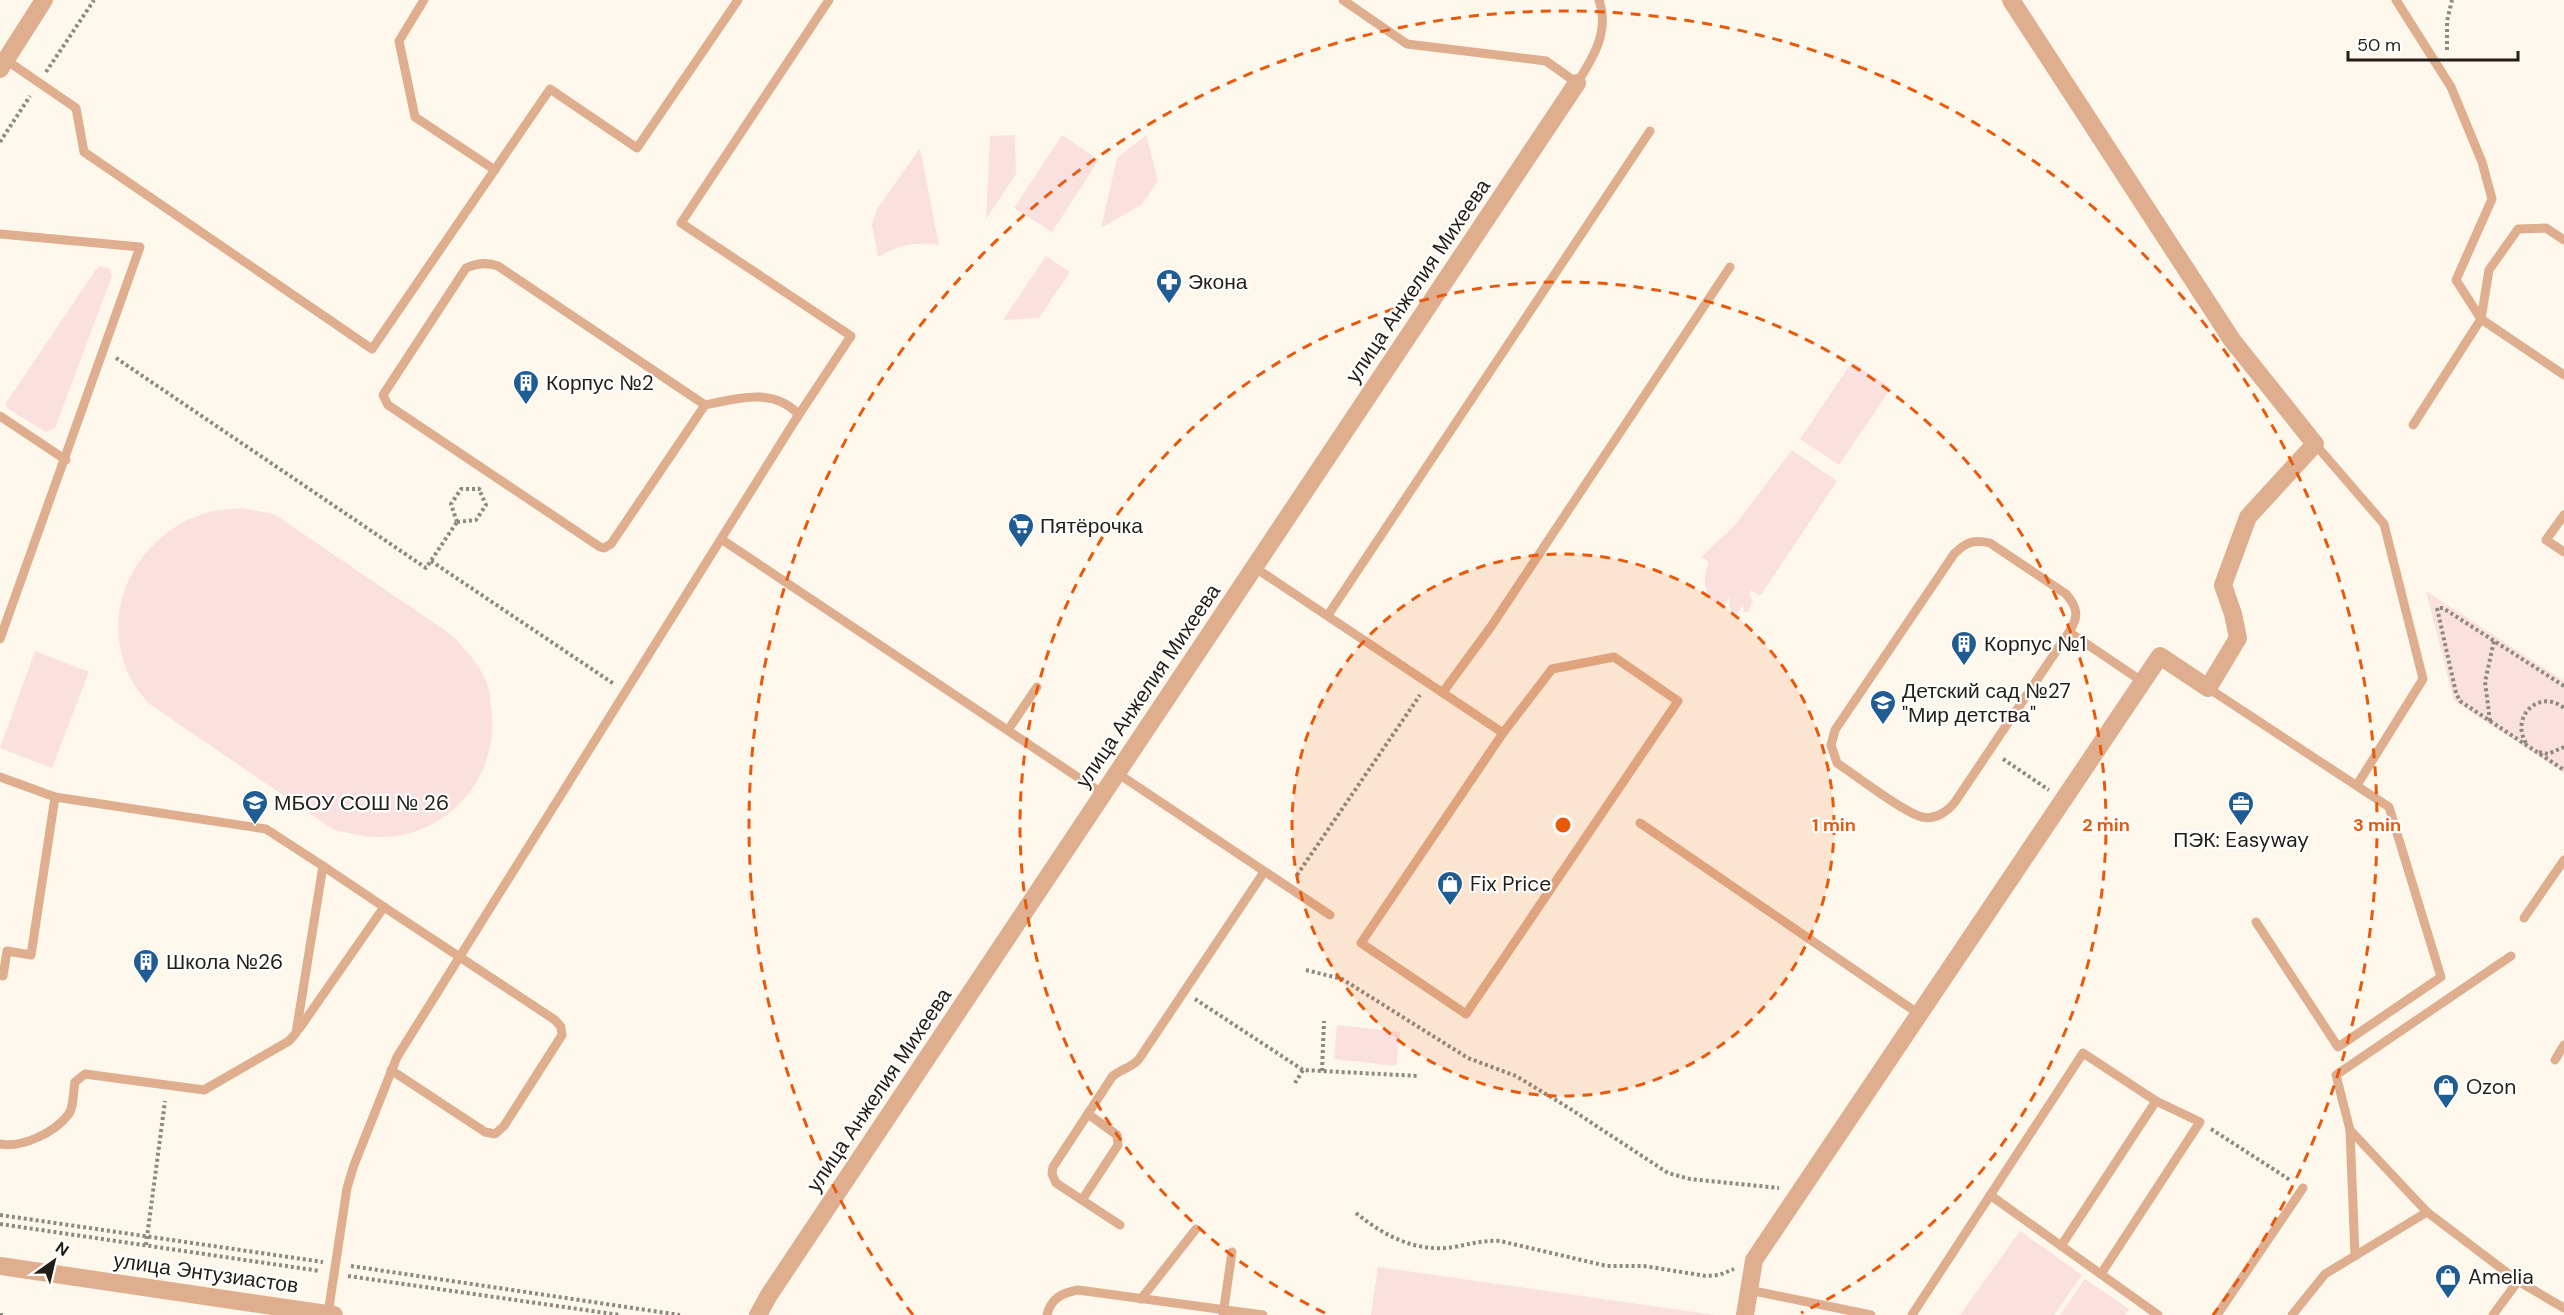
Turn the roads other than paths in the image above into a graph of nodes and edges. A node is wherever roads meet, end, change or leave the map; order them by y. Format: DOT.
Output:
graph roads {
  1 [pos="44,0"];
  2 [pos="424,0"];
  3 [pos="738,0"];
  4 [pos="829,0"];
  5 [pos="1343,0"];
  6 [pos="1599,0"];
  7 [pos="2011,0"];
  8 [pos="2396,0"];
  9 [pos="3,64"];
  10 [pos="1577,83"];
  11 [pos="1650,131"];
  12 [pos="495,170"];
  13 [pos="0,234"];
  14 [pos="2564,240"];
  15 [pos="1730,267"];
  16 [pos="2481,319"];
  17 [pos="2564,375"];
  18 [pos="705,405"];
  19 [pos="0,416"];
  20 [pos="796,419"];
  21 [pos="2413,425"];
  22 [pos="2315,444"];
  23 [pos="66,460"];
  24 [pos="2564,515"];
  25 [pos="721,539"];
  26 [pos="2564,552"];
  27 [pos="1254,567"];
  28 [pos="1328,615"];
  29 [pos="2069,632"];
  30 [pos="0,639"];
  31 [pos="2143,682"];
  32 [pos="1037,687"];
  33 [pos="2208,688"];
  34 [pos="1443,692"];
  35 [pos="1008,730"];
  36 [pos="1503,733"];
  37 [pos="1117,773"];
  38 [pos="0,777"];
  39 [pos="2357,785"];
  40 [pos="1103,794"];
  41 [pos="55,797"];
  42 [pos="1640,823"];
  43 [pos="2564,860"];
  44 [pos="323,866"];
  45 [pos="1264,872"];
  46 [pos="384,907"];
  47 [pos="1330,915"];
  48 [pos="2524,918"];
  49 [pos="2256,922"];
  50 [pos="459,956"];
  51 [pos="2511,956"];
  52 [pos="0,975"];
  53 [pos="1919,1014"];
  54 [pos="296,1033"];
  55 [pos="2564,1045"];
  56 [pos="2554,1060"];
  57 [pos="391,1070"];
  58 [pos="2156,1101"];
  59 [pos="1088,1114"];
  60 [pos="2350,1130"];
  61 [pos="0,1144"];
  62 [pos="2303,1188"];
  63 [pos="1990,1195"];
  64 [pos="1082,1200"];
  65 [pos="2427,1212"];
  66 [pos="1120,1225"];
  67 [pos="1196,1229"];
  68 [pos="2061,1246"];
  69 [pos="1232,1252"];
  70 [pos="2355,1256"];
  71 [pos="0,1266"];
  72 [pos="2101,1274"];
  73 [pos="2518,1281"];
  74 [pos="1749,1290"];
  75 [pos="1141,1299"];
  76 [pos="2564,1308"];
  77 [pos="1223,1312"];
  78 [pos="331,1315"];
  79 [pos="758,1315"];
  80 [pos="1047,1315"];
  81 [pos="1263,1315"];
  82 [pos="1745,1315"];
  83 [pos="1871,1315"];
  84 [pos="1912,1315"];
  85 [pos="2158,1315"];
  86 [pos="2217,1315"];
  87 [pos="2292,1315"];
  88 [pos="2493,1315"];
  1 -- 9 [label="street"];
  2 -- 12 [label="lane"];
  3 -- 12 [label="lane"];
  4 -- 20 [label="lane"];
  5 -- 10 [label="lane"];
  6 -- 10 [label="lane"];
  7 -- 22 [label="street"];
  8 -- 16 [label="lane"];
  9 -- 12 [label="lane"];
  10 -- 27 [label="street, улица Анжелия Михеева"];
  11 -- 28 [label="lane"];
  13 -- 23 [label="lane"];
  14 -- 16 [label="lane"];
  15 -- 34 [label="lane"];
  16 -- 17 [label="lane"];
  16 -- 21 [label="lane"];
  18 -- 18 [label="lane"];
  18 -- 20 [label="lane"];
  19 -- 23 [label="lane"];
  20 -- 25 [label="lane"];
  22 -- 33 [label="street"];
  22 -- 39 [label="lane"];
  23 -- 30 [label="lane"];
  24 -- 26 [label="lane"];
  25 -- 35 [label="lane"];
  25 -- 50 [label="lane"];
  27 -- 28 [label="lane"];
  27 -- 37 [label="street, улица Анжелия Михеева"];
  28 -- 34 [label="lane"];
  29 -- 29 [label="lane"];
  29 -- 31 [label="lane"];
  31 -- 33 [label="street"];
  31 -- 53 [label="street"];
  32 -- 35 [label="lane"];
  33 -- 39 [label="lane"];
  34 -- 36 [label="lane"];
  35 -- 40 [label="lane"];
  36 -- 36 [label="lane"];
  37 -- 40 [label="street, улица Анжелия Михеева"];
  37 -- 45 [label="lane"];
  38 -- 41 [label="lane"];
  39 -- 49 [label="lane"];
  40 -- 79 [label="street, улица Анжелия Михеева"];
  41 -- 44 [label="lane"];
  41 -- 52 [label="lane"];
  42 -- 53 [label="lane"];
  43 -- 48 [label="lane"];
  44 -- 46 [label="lane"];
  44 -- 54 [label="lane"];
  45 -- 47 [label="lane"];
  45 -- 59 [label="lane"];
  46 -- 50 [label="lane"];
  46 -- 54 [label="lane"];
  50 -- 57 [label="lane"];
  50 -- 57 [label="lane"];
  51 -- 60 [label="lane"];
  53 -- 74 [label="street"];
  54 -- 61 [label="lane"];
  55 -- 56 [label="lane"];
  57 -- 78 [label="lane"];
  58 -- 63 [label="lane"];
  58 -- 68 [label="lane"];
  58 -- 72 [label="lane"];
  59 -- 64 [label="lane"];
  59 -- 64 [label="lane"];
  60 -- 65 [label="lane"];
  60 -- 70 [label="lane"];
  62 -- 86 [label="lane"];
  63 -- 68 [label="lane"];
  63 -- 84 [label="lane"];
  64 -- 66 [label="lane"];
  65 -- 70 [label="lane"];
  65 -- 73 [label="lane"];
  67 -- 75 [label="lane"];
  68 -- 72 [label="lane"];
  69 -- 77 [label="lane"];
  70 -- 87 [label="lane"];
  71 -- 78 [label="street, улица Энтузиастов"];
  72 -- 85 [label="lane"];
  73 -- 76 [label="lane"];
  73 -- 88 [label="lane"];
  74 -- 82 [label="street"];
  74 -- 83 [label="lane"];
  75 -- 77 [label="lane"];
  75 -- 80 [label="lane"];
  77 -- 81 [label="lane"];
}
